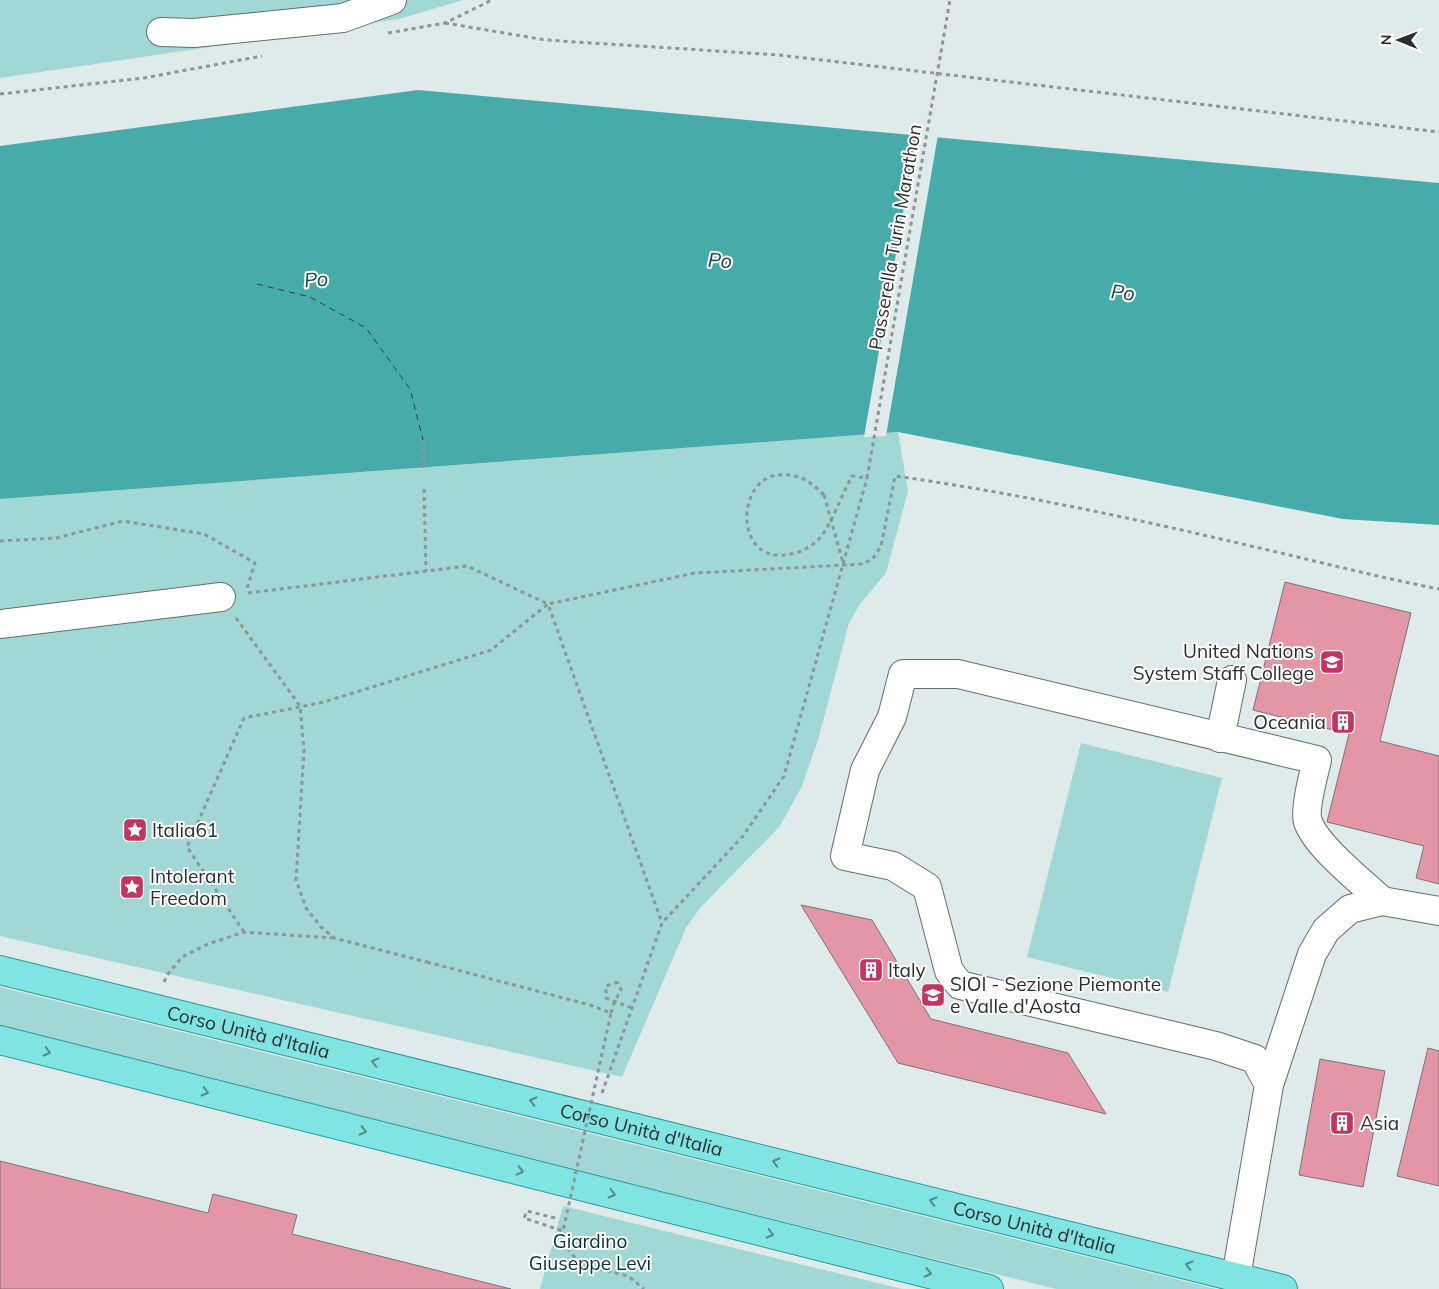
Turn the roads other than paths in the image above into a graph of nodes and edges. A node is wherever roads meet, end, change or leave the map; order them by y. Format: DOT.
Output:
graph roads {
  1 [pos="392,0"];
  2 [pos="161,32"];
  3 [pos="233,595"];
  4 [pos="0,624"];
  5 [pos="1232,680"];
  6 [pos="1220,738"];
  7 [pos="1382,901"];
  8 [pos="1439,912"];
  9 [pos="0,970"];
  10 [pos="0,1040"];
  11 [pos="1269,1085"];
  12 [pos="1236,1277"];
  13 [pos="989,1289"];
  14 [pos="1283,1289"];
  1 -- 2 [label="street"];
  3 -- 4 [label="street"];
  5 -- 6 [label="street"];
  6 -- 7 [label="street"];
  6 -- 11 [label="street"];
  7 -- 8 [label="street"];
  7 -- 11 [label="street"];
  12 -- 9 [label="main road, Corso Unità d'Italia, one-way"];
  10 -- 13 [label="main road, one-way"];
  11 -- 12 [label="street"];
  12 -- 14 [label="main road, Corso Unità d'Italia"];
}
